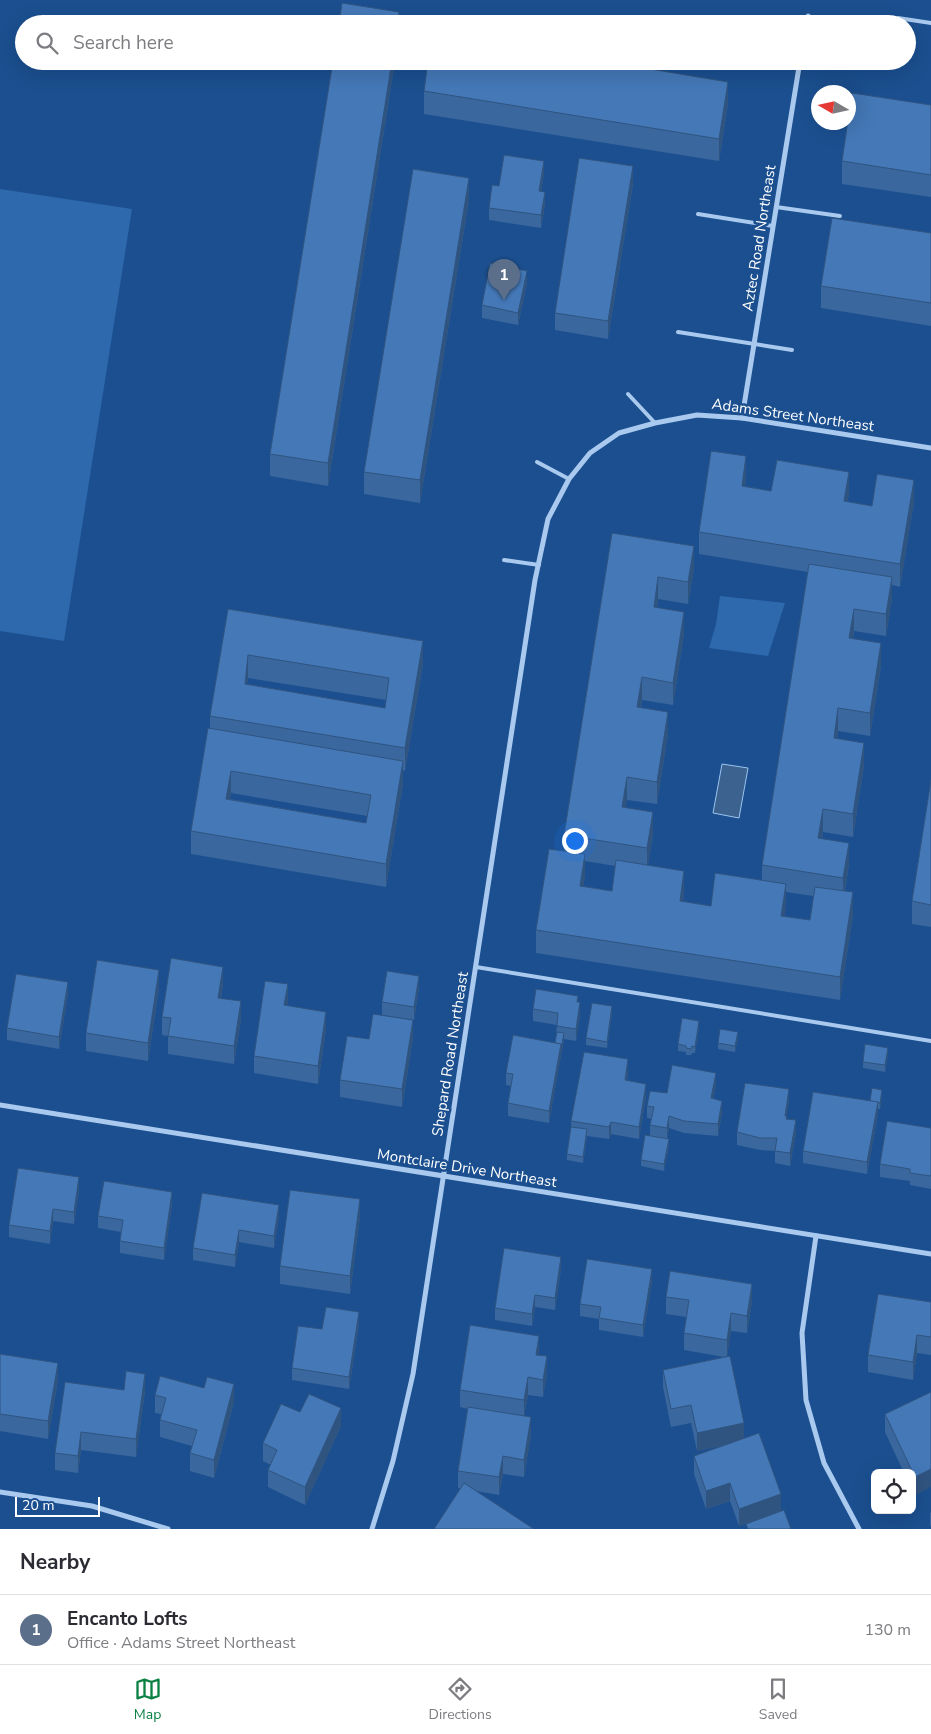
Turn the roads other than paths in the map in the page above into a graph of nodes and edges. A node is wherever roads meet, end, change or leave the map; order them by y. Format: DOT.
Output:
graph roads {
  1 [pos="916,21"];
  2 [pos="931,23"];
  3 [pos="799,70"];
  4 [pos="776,207"];
  5 [pos="698,214"];
  6 [pos="840,216"];
  7 [pos="773,226"];
  8 [pos="678,332"];
  9 [pos="754,344"];
  10 [pos="792,350"];
  11 [pos="628,394"];
  12 [pos="742,418"];
  13 [pos="656,423"];
  14 [pos="931,448"];
  15 [pos="537,462"];
  16 [pos="569,479"];
  17 [pos="504,560"];
  18 [pos="539,565"];
  19 [pos="535,580"];
  20 [pos="476,967"];
  21 [pos="931,1041"];
  22 [pos="0,1105"];
  23 [pos="444,1177"];
  24 [pos="816,1236"];
  25 [pos="931,1254"];
  26 [pos="0,1492"];
  27 [pos="168,1529"];
  28 [pos="372,1529"];
  29 [pos="859,1529"];
  1 -- 2 [label="lane"];
  3 -- 4 [label="street, Aztec Road Northeast"];
  4 -- 6 [label="lane"];
  4 -- 7 [label="street, Aztec Road Northeast"];
  5 -- 7 [label="lane"];
  7 -- 9 [label="street, Aztec Road Northeast"];
  8 -- 9 [label="lane"];
  9 -- 10 [label="lane"];
  9 -- 12 [label="street, Aztec Road Northeast"];
  11 -- 13 [label="lane"];
  12 -- 13 [label="street, Adams Street Northeast"];
  12 -- 14 [label="street, Adams Street Northeast"];
  13 -- 16 [label="street, Adams Street Northeast"];
  15 -- 16 [label="lane"];
  16 -- 18 [label="street, Adams Street Northeast"];
  17 -- 18 [label="lane"];
  18 -- 19 [label="street, Adams Street Northeast"];
  19 -- 20 [label="street, Shepard Road Northeast"];
  20 -- 21 [label="lane"];
  20 -- 23 [label="street, Shepard Road Northeast"];
  22 -- 23 [label="street, Montclaire Drive Northeast"];
  23 -- 24 [label="street, Montclaire Drive Northeast"];
  23 -- 28 [label="street, Shepard Road Northeast"];
  24 -- 25 [label="street, Montclaire Drive Northeast"];
  24 -- 29 [label="street"];
  26 -- 27 [label="street"];
}
